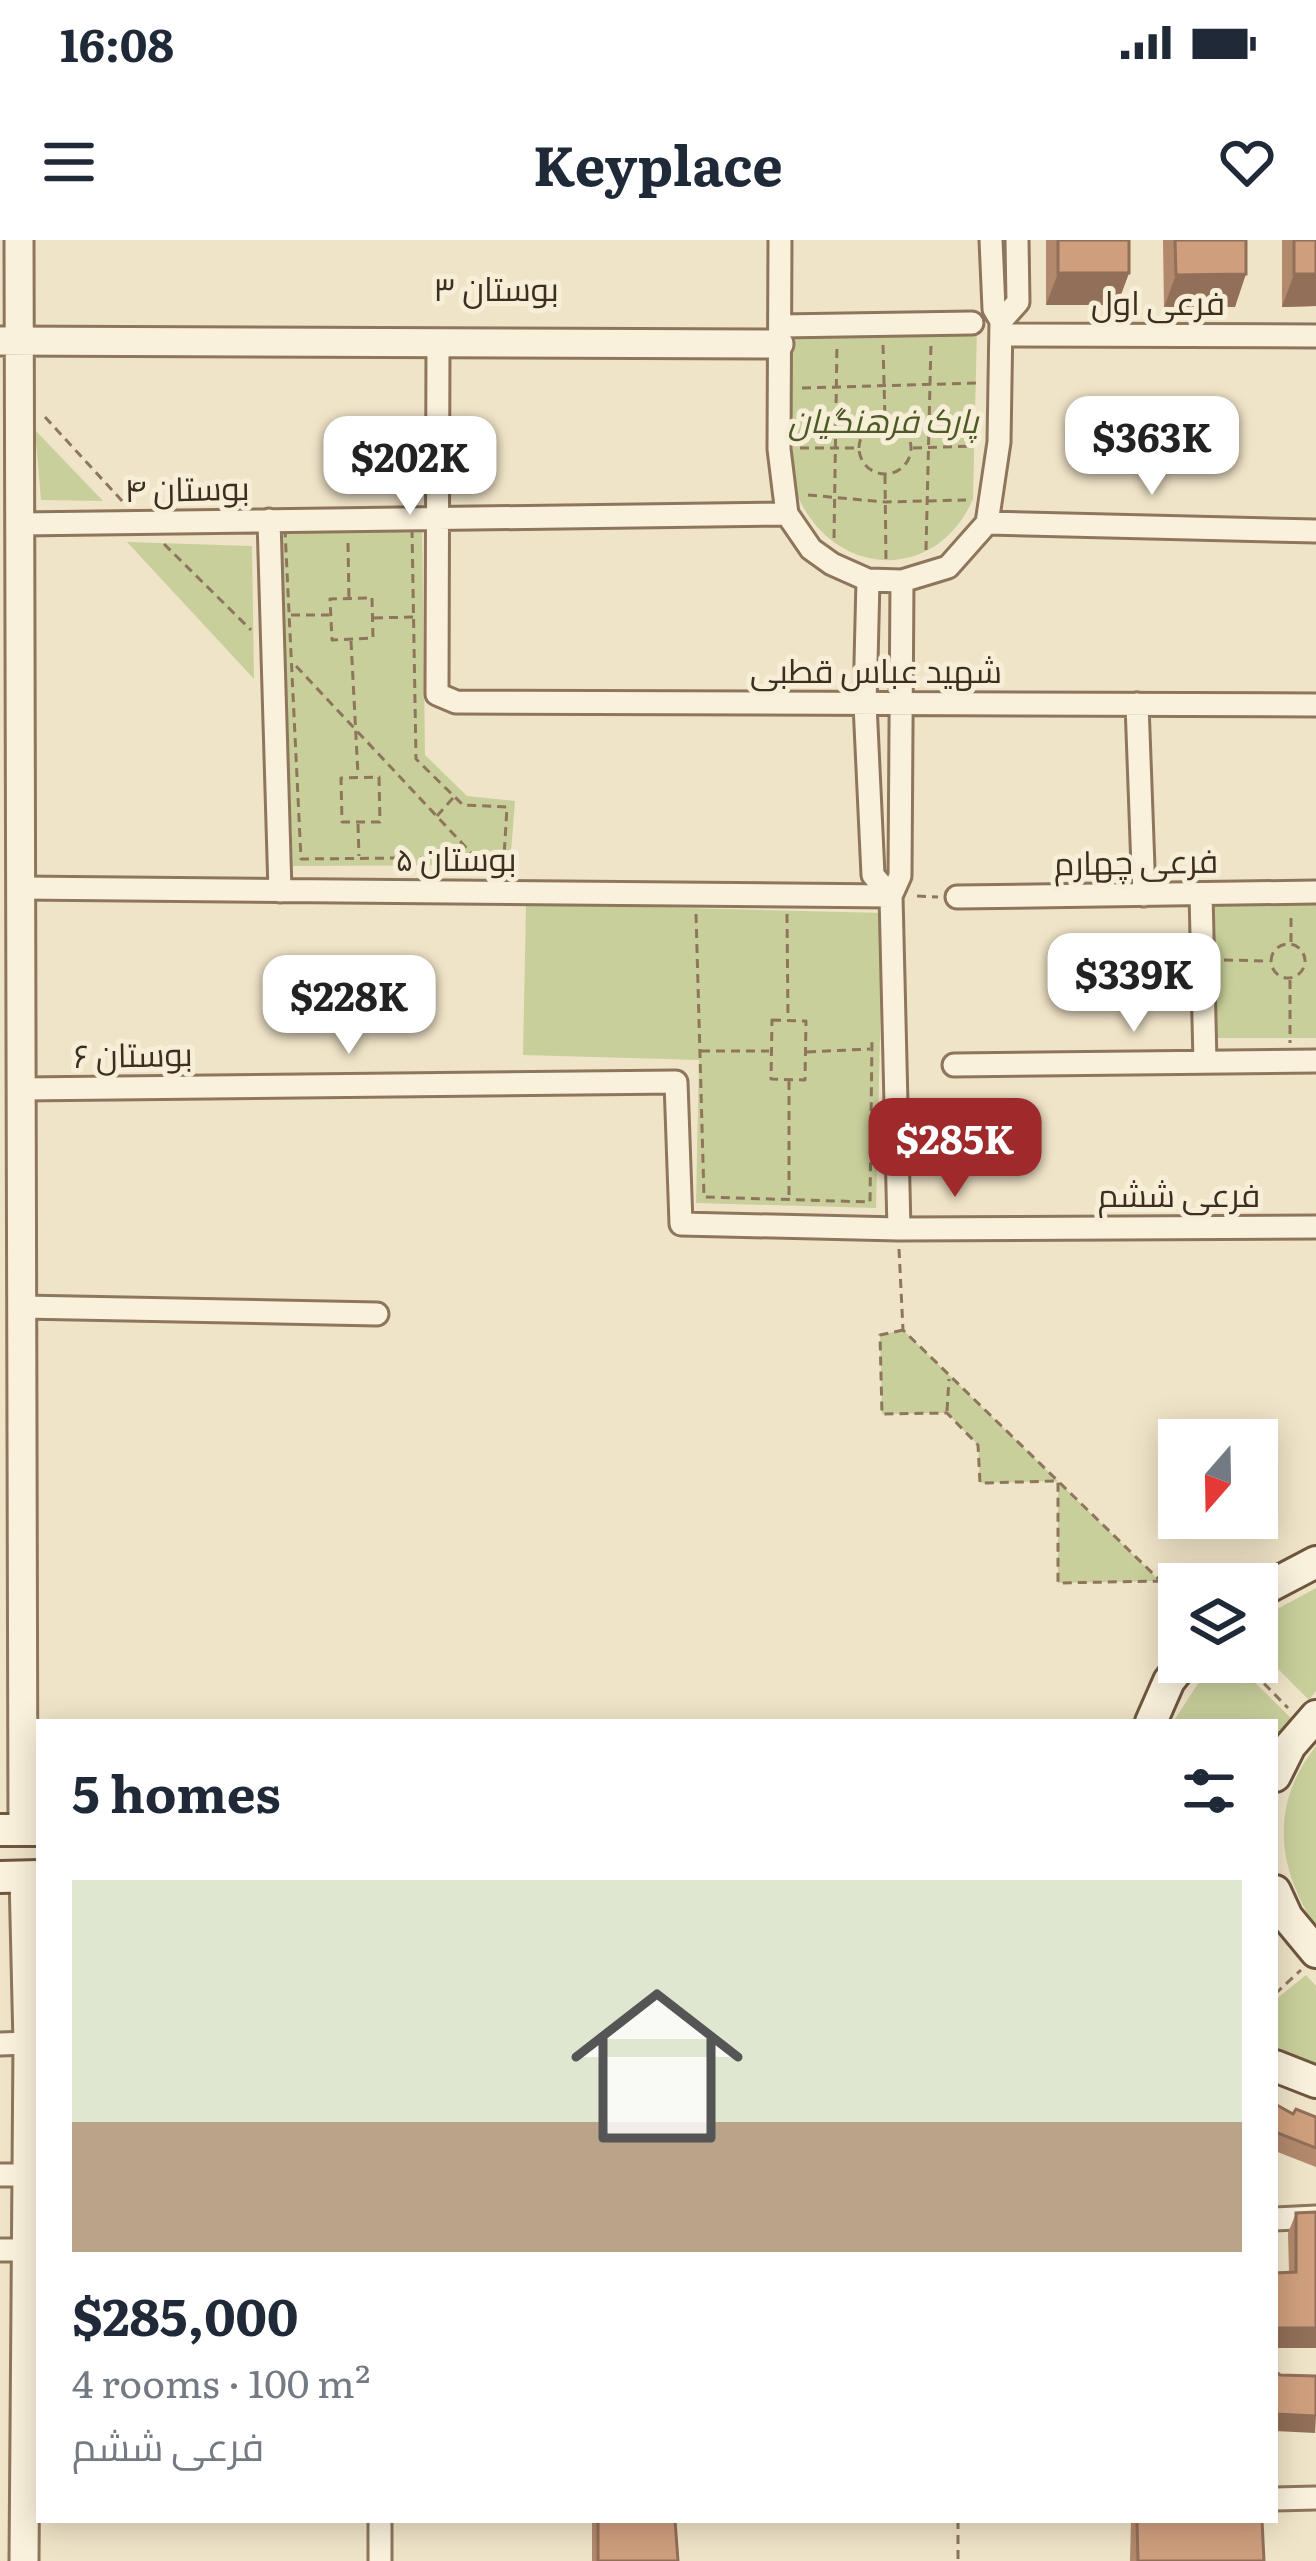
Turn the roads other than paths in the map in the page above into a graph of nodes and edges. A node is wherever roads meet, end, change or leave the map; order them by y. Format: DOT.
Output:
graph roads {
  1 [pos="19,240"];
  2 [pos="780,240"];
  3 [pos="991,240"];
  4 [pos="1017,240"];
  5 [pos="972,323"];
  6 [pos="1001,328"];
  7 [pos="13,335"];
  8 [pos="779,335"];
  9 [pos="1316,336"];
  10 [pos="438,342"];
  11 [pos="10,477"];
  12 [pos="792,504"];
  13 [pos="438,517"];
  14 [pos="269,520"];
  15 [pos="987,523"];
  16 [pos="20,524"];
  17 [pos="1316,531"];
  18 [pos="868,580"];
  19 [pos="902,581"];
  20 [pos="10,651"];
  21 [pos="865,704"];
  22 [pos="899,704"];
  23 [pos="1137,704"];
  24 [pos="1316,705"];
  25 [pos="10,834"];
  26 [pos="21,888"];
  27 [pos="280,891"];
  28 [pos="1316,892"];
  29 [pos="1202,894"];
  30 [pos="1144,895"];
  31 [pos="891,896"];
  32 [pos="958,897"];
  33 [pos="11,996"];
  34 [pos="1316,1061"];
  35 [pos="1205,1062"];
  36 [pos="954,1066"];
  37 [pos="676,1082"];
  38 [pos="22,1089"];
  39 [pos="1316,1227"];
  40 [pos="898,1229"];
  41 [pos="22,1307"];
  42 [pos="377,1314"];
  43 [pos="1316,1562"];
  44 [pos="1278,1582"];
  45 [pos="1168,1683"];
  46 [pos="1152,1719"];
  47 [pos="1311,1721"];
  48 [pos="1278,1769"];
  49 [pos="21,1830"];
  50 [pos="21,1876"];
  51 [pos="1279,1906"];
  52 [pos="1309,1961"];
  53 [pos="14,2043"];
  54 [pos="1278,2067"];
  55 [pos="33,2074"];
  56 [pos="1316,2082"];
  57 [pos="13,2175"];
  58 [pos="1316,2217"];
  59 [pos="1278,2219"];
  60 [pos="13,2250"];
  61 [pos="1316,2498"];
  62 [pos="1278,2499"];
  63 [pos="380,2523"];
  64 [pos="24,2561"];
  65 [pos="380,2561"];
  1 -- 7 [label="street"];
  2 -- 8 [label="street"];
  3 -- 6 [label="street"];
  4 -- 6 [label="street"];
  5 -- 8 [label="street, بوستان ۳"];
  6 -- 9 [label="street, فرعی اول"];
  6 -- 15 [label="street"];
  7 -- 8 [label="street, بوستان ۳"];
  7 -- 10 [label="street, بوستان ۳"];
  7 -- 11 [label="street"];
  8 -- 10 [label="street, بوستان ۳"];
  8 -- 12 [label="street"];
  10 -- 13 [label="street"];
  11 -- 16 [label="street"];
  12 -- 13 [label="street, بوستان ۴"];
  12 -- 18 [label="street"];
  13 -- 14 [label="street, بوستان ۴"];
  13 -- 21 [label="street, شهید عباس قطبی"];
  14 -- 16 [label="street, بوستان ۴"];
  14 -- 27 [label="street"];
  15 -- 17 [label="street"];
  15 -- 19 [label="street"];
  16 -- 20 [label="street"];
  18 -- 19 [label="street"];
  18 -- 21 [label="street"];
  19 -- 22 [label="street"];
  20 -- 25 [label="street"];
  21 -- 22 [label="street, شهید عباس قطبی"];
  21 -- 31 [label="street"];
  22 -- 23 [label="street, شهید عباس قطبی"];
  22 -- 31 [label="street"];
  23 -- 24 [label="street, شهید عباس قطبی"];
  23 -- 30 [label="street"];
  25 -- 26 [label="street"];
  26 -- 27 [label="street, بوستان ۵"];
  26 -- 33 [label="street"];
  27 -- 31 [label="street, بوستان ۵"];
  28 -- 29 [label="street, فرعی چهارم"];
  29 -- 30 [label="street, فرعی چهارم"];
  29 -- 35 [label="street"];
  30 -- 32 [label="street, فرعی چهارم"];
  31 -- 40 [label="street"];
  33 -- 38 [label="street"];
  34 -- 35 [label="street"];
  35 -- 36 [label="street"];
  37 -- 38 [label="street, بوستان ۶"];
  37 -- 40 [label="street, فرعی ششم"];
  38 -- 41 [label="street"];
  39 -- 40 [label="street, فرعی ششم"];
  41 -- 42 [label="street"];
  41 -- 49 [label="street"];
  43 -- 44 [label="main road"];
  45 -- 46 [label="main road"];
  47 -- 48 [label="main road"];
  50 -- 53 [label="street"];
  51 -- 52 [label="main road"];
  53 -- 55 [label="street"];
  54 -- 56 [label="main road"];
  55 -- 57 [label="street"];
  57 -- 60 [label="street"];
  58 -- 59 [label="street"];
  60 -- 64 [label="street"];
  61 -- 62 [label="street"];
  63 -- 65 [label="street"];
}
